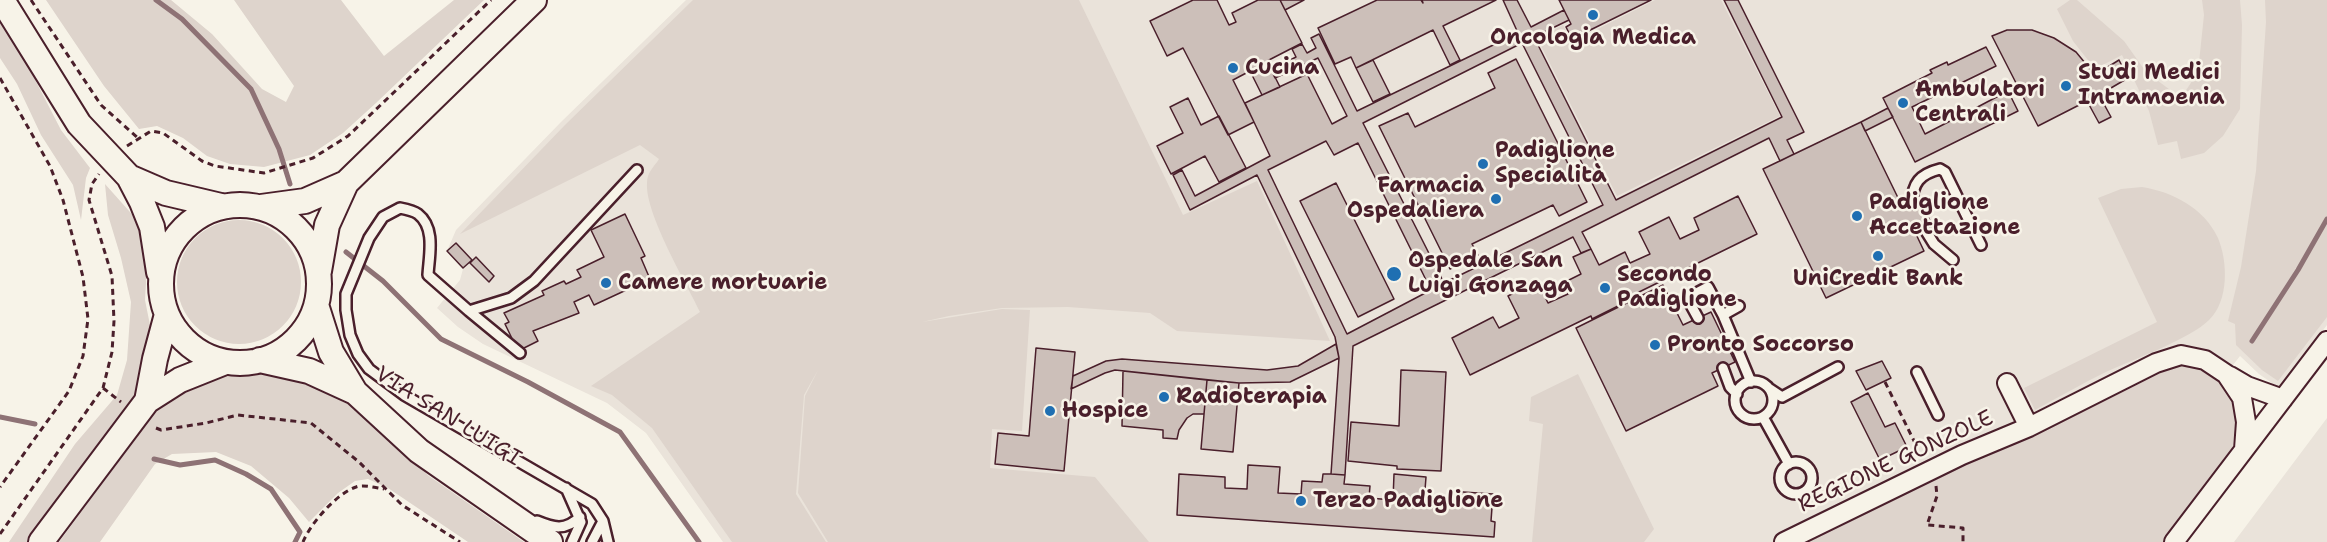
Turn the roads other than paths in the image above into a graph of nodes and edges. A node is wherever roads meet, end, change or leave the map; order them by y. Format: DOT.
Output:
graph roads {
  1 [pos="2,0"];
  2 [pos="534,0"];
  3 [pos="636,170"];
  4 [pos="129,177"];
  5 [pos="346,183"];
  6 [pos="1912,204"];
  7 [pos="221,206"];
  8 [pos="261,207"];
  9 [pos="1924,228"];
  10 [pos="1981,245"];
  11 [pos="1953,260"];
  12 [pos="319,272"];
  13 [pos="160,274"];
  14 [pos="1739,306"];
  15 [pos="317,308"];
  16 [pos="469,311"];
  17 [pos="1723,315"];
  18 [pos="166,318"];
  19 [pos="1698,318"];
  20 [pos="2327,341"];
  21 [pos="520,353"];
  22 [pos="260,360"];
  23 [pos="225,362"];
  24 [pos="1839,367"];
  25 [pos="1723,368"];
  26 [pos="1917,372"];
  27 [pos="2226,374"];
  28 [pos="1751,382"];
  29 [pos="2007,383"];
  30 [pos="1769,388"];
  31 [pos="355,392"];
  32 [pos="1737,394"];
  33 [pos="2283,399"];
  34 [pos="136,403"];
  35 [pos="1938,415"];
  36 [pos="1763,417"];
  37 [pos="2029,427"];
  38 [pos="2244,449"];
  39 [pos="419,451"];
  40 [pos="1789,464"];
  41 [pos="566,488"];
  42 [pos="580,517"];
  43 [pos="603,521"];
  44 [pos="41,542"];
  45 [pos="550,542"];
  46 [pos="572,542"];
  47 [pos="592,542"];
  48 [pos="608,542"];
  49 [pos="1784,542"];
  50 [pos="2175,542"];
  1 -- 4 [label="street"];
  2 -- 5 [label="street"];
  3 -- 16 [label="lane"];
  4 -- 7 [label="street"];
  4 -- 13 [label="street"];
  5 -- 8 [label="street"];
  5 -- 12 [label="street"];
  6 -- 10 [label="lane"];
  7 -- 8 [label="street"];
  7 -- 13 [label="street"];
  8 -- 12 [label="street"];
  9 -- 11 [label="lane"];
  12 -- 15 [label="street"];
  13 -- 18 [label="street"];
  14 -- 17 [label="lane"];
  15 -- 22 [label="street"];
  15 -- 31 [label="street, VIA SAN LUIGI"];
  16 -- 21 [label="lane"];
  16 -- 41 [label="lane, VIA SAN LUIGI"];
  17 -- 19 [label="lane"];
  17 -- 28 [label="lane"];
  18 -- 23 [label="street"];
  18 -- 34 [label="street"];
  20 -- 33 [label="street"];
  22 -- 23 [label="street"];
  22 -- 31 [label="street, VIA SAN LUIGI"];
  23 -- 34 [label="street"];
  24 -- 30 [label="lane"];
  25 -- 32 [label="lane"];
  26 -- 35 [label="lane"];
  27 -- 33 [label="street, REGIONE GONZOLE"];
  27 -- 37 [label="street, REGIONE GONZOLE"];
  27 -- 38 [label="street, REGIONE GONZOLE"];
  28 -- 30 [label="lane"];
  28 -- 32 [label="lane"];
  29 -- 37 [label="street, REGIONE GONZOLE"];
  30 -- 36 [label="lane"];
  31 -- 39 [label="street, VIA SAN LUIGI"];
  32 -- 36 [label="lane"];
  33 -- 38 [label="street"];
  34 -- 44 [label="street"];
  36 -- 40 [label="lane"];
  37 -- 49 [label="street, REGIONE GONZOLE"];
  38 -- 50 [label="street"];
  39 -- 42 [label="lane, VIA SAN LUIGI"];
  39 -- 45 [label="street, VIA SAN LUIGI"];
  41 -- 42 [label="lane"];
  41 -- 43 [label="lane, VIA SAN LUIGI"];
  42 -- 46 [label="lane"];
  43 -- 47 [label="lane"];
  43 -- 48 [label="lane, VIA SAN LUIGI"];
}
